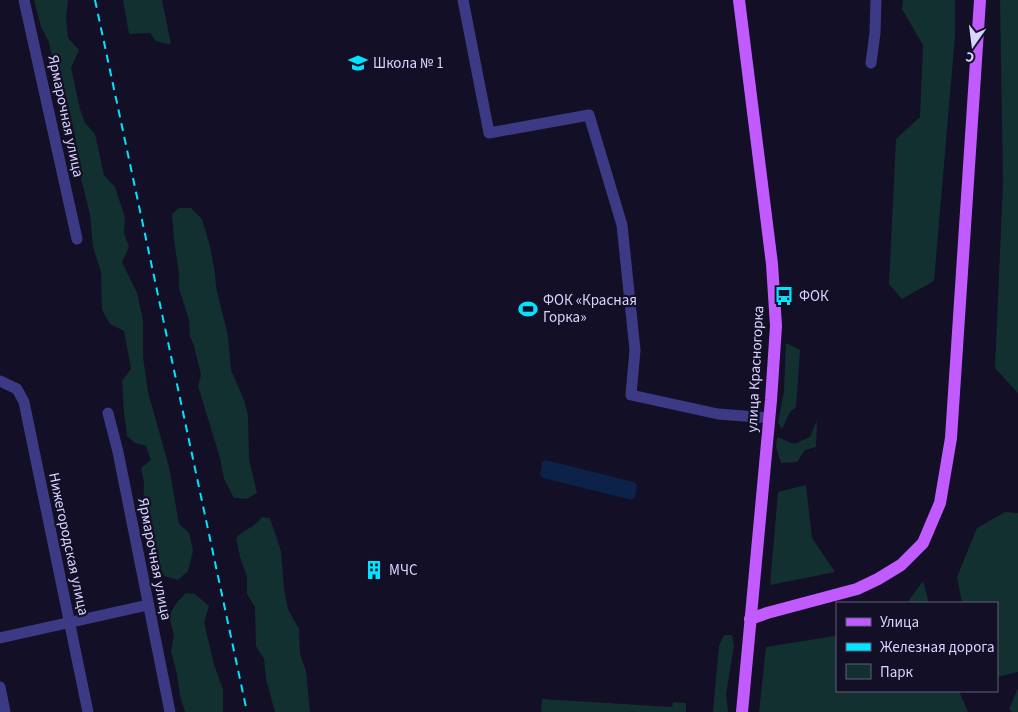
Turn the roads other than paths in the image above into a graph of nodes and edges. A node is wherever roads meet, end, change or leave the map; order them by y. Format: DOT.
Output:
graph roads {
  1 [pos="24,0"];
  2 [pos="463,0"];
  3 [pos="739,0"];
  4 [pos="876,0"];
  5 [pos="980,0"];
  6 [pos="871,63"];
  7 [pos="76,239"];
  8 [pos="0,381"];
  9 [pos="108,413"];
  10 [pos="769,418"];
  11 [pos="148,605"];
  12 [pos="750,619"];
  13 [pos="70,624"];
  14 [pos="0,638"];
  15 [pos="0,687"];
  16 [pos="5,712"];
  17 [pos="88,712"];
  18 [pos="170,712"];
  19 [pos="742,712"];
  1 -- 7 [label="street, Ярмарочная улица"];
  2 -- 10 [label="street"];
  3 -- 10 [label="main road, улица Красногорка"];
  4 -- 6 [label="street"];
  5 -- 12 [label="main road"];
  8 -- 13 [label="street, Нижегородская улица"];
  9 -- 11 [label="street, Ярмарочная улица"];
  10 -- 12 [label="main road, улица Красногорка"];
  11 -- 13 [label="street"];
  11 -- 18 [label="street, Ярмарочная улица"];
  12 -- 19 [label="main road, улица Красногорка"];
  13 -- 14 [label="street"];
  13 -- 17 [label="street, Нижегородская улица"];
  15 -- 16 [label="street"];
}
